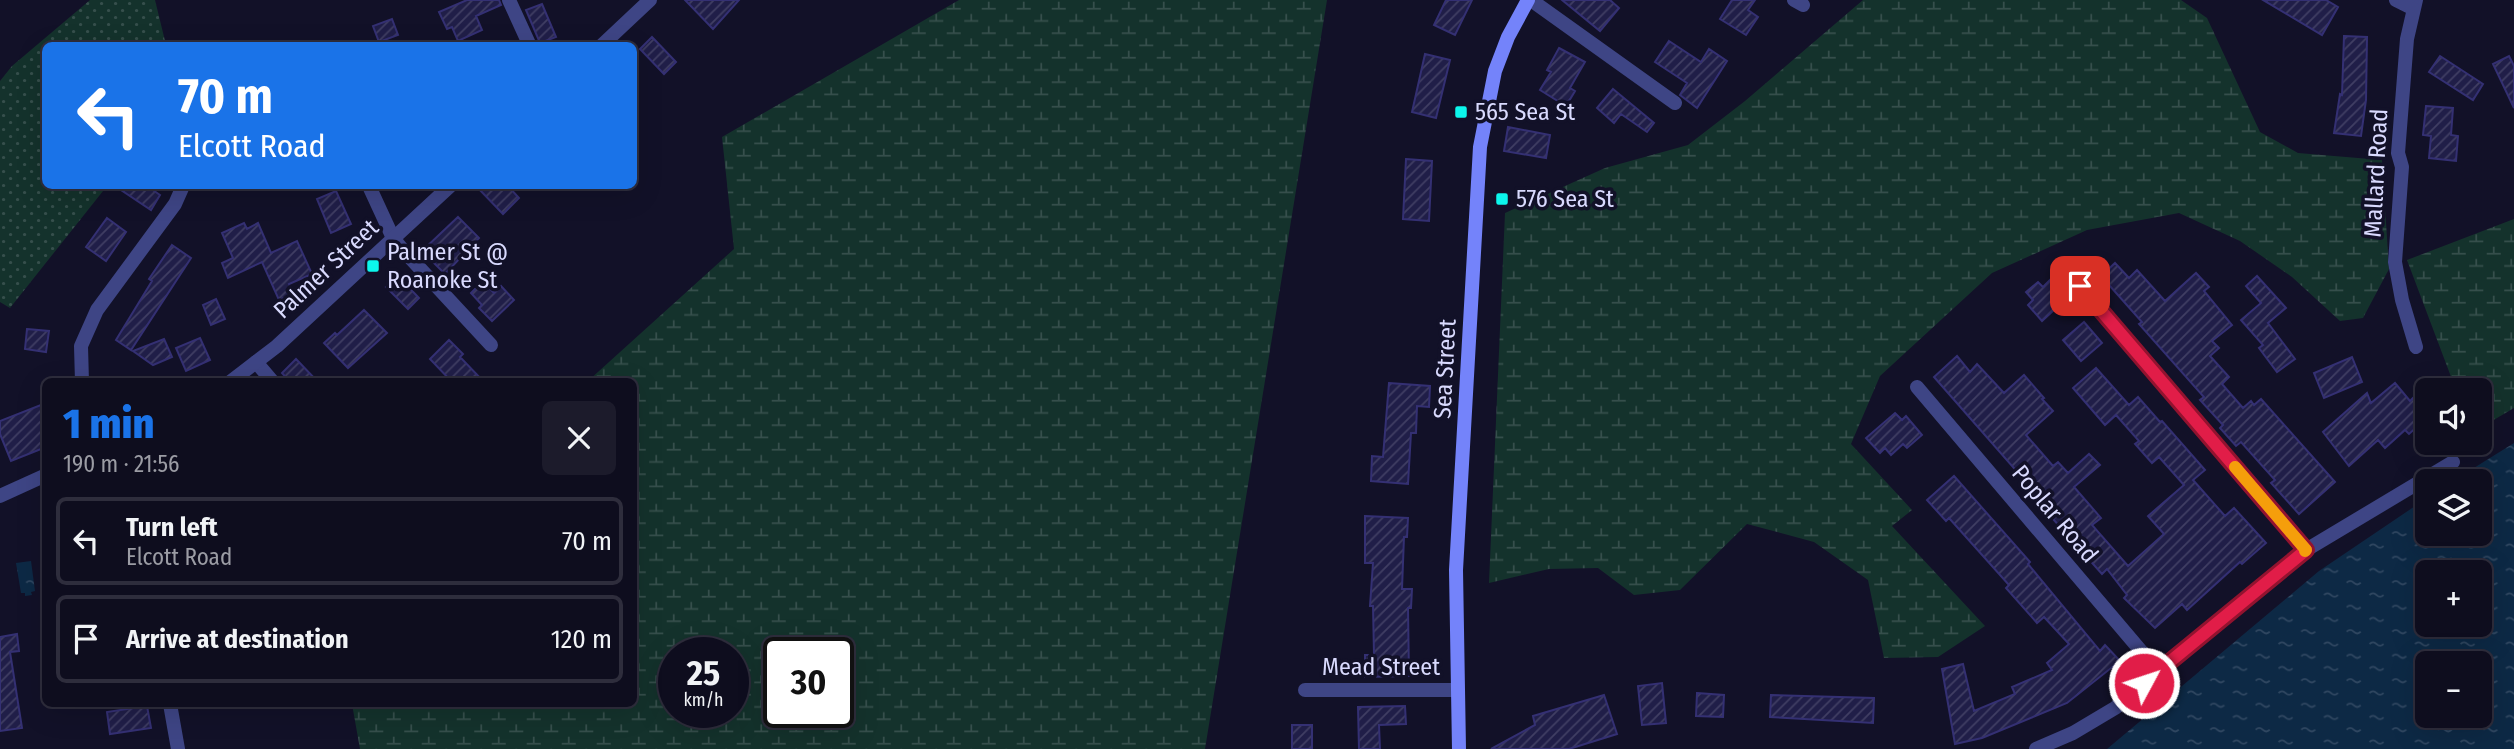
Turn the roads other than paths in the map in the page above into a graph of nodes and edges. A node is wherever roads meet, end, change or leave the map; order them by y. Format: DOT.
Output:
graph roads {
  1 [pos="509,0"];
  2 [pos="650,0"];
  3 [pos="1529,0"];
  4 [pos="2396,0"];
  5 [pos="2414,4"];
  6 [pos="528,42"];
  7 [pos="605,42"];
  8 [pos="1675,103"];
  9 [pos="182,189"];
  10 [pos="370,189"];
  11 [pos="447,189"];
  12 [pos="393,238"];
  13 [pos="2080,286"];
  14 [pos="491,345"];
  15 [pos="2416,346"];
  16 [pos="256,362"];
  17 [pos="82,378"];
  18 [pos="235,378"];
  19 [pos="270,378"];
  20 [pos="1917,387"];
  21 [pos="2453,462"];
  22 [pos="42,477"];
  23 [pos="0,496"];
  24 [pos="2306,550"];
  25 [pos="2158,671"];
  26 [pos="1305,690"];
  27 [pos="1457,690"];
  28 [pos="171,707"];
  29 [pos="178,749"];
  30 [pos="1459,749"];
  31 [pos="2036,749"];
  1 -- 6 [label="street"];
  2 -- 7 [label="street"];
  3 -- 8 [label="street"];
  3 -- 27 [label="main road, Sea Street"];
  4 -- 5 [label="street"];
  5 -- 15 [label="street, Mallard Road"];
  9 -- 17 [label="street"];
  10 -- 12 [label="street"];
  11 -- 12 [label="street, Palmer Street"];
  12 -- 14 [label="street"];
  12 -- 16 [label="street, Palmer Street"];
  13 -- 24 [label="street"];
  16 -- 18 [label="street, Palmer Street"];
  16 -- 19 [label="street"];
  20 -- 25 [label="street, Poplar Road"];
  21 -- 24 [label="street"];
  22 -- 23 [label="street"];
  24 -- 25 [label="street"];
  25 -- 31 [label="street"];
  26 -- 27 [label="street, Mead Street"];
  27 -- 30 [label="main road, Sea Street"];
  28 -- 29 [label="street"];
}
